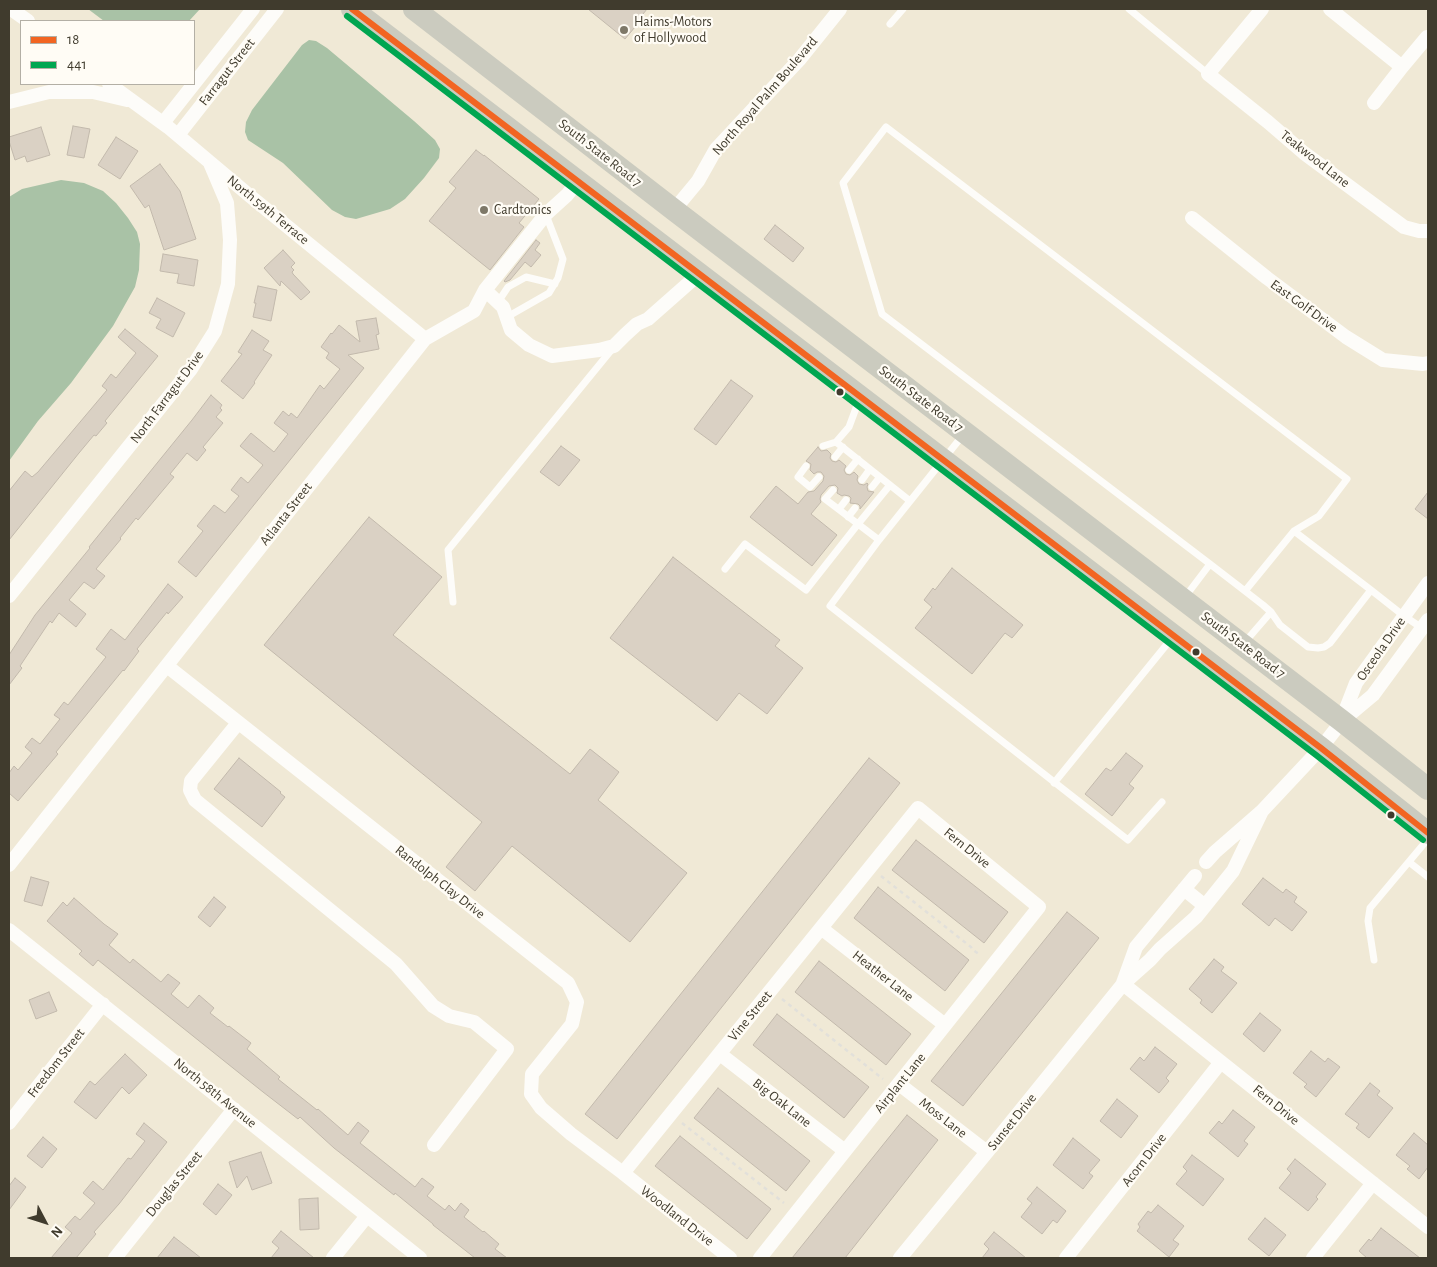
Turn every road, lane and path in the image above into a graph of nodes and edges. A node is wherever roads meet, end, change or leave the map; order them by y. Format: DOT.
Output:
graph roads {
  1 [pos="12,9"];
  2 [pos="253,9"];
  3 [pos="277,9"];
  4 [pos="352,9"];
  5 [pos="414,9"];
  6 [pos="840,9"];
  7 [pos="903,9"];
  8 [pos="1129,9"];
  9 [pos="1262,9"];
  10 [pos="1330,9"];
  11 [pos="27,20"];
  12 [pos="890,24"];
  13 [pos="1427,36"];
  14 [pos="1402,67"];
  15 [pos="1208,74"];
  16 [pos="195,83"];
  17 [pos="110,85"];
  18 [pos="194,85"];
  19 [pos="133,101"];
  20 [pos="9,102"];
  21 [pos="1374,103"];
  22 [pos="163,124"];
  23 [pos="178,135"];
  24 [pos="210,162"];
  25 [pos="578,181"];
  26 [pos="674,210"];
  27 [pos="546,214"];
  28 [pos="1192,218"];
  29 [pos="1428,232"];
  30 [pos="699,274"];
  31 [pos="555,284"];
  32 [pos="485,290"];
  33 [pos="498,302"];
  34 [pos="507,317"];
  35 [pos="425,339"];
  36 [pos="614,346"];
  37 [pos="1428,363"];
  38 [pos="860,398"];
  39 [pos="964,433"];
  40 [pos="836,442"];
  41 [pos="823,446"];
  42 [pos="843,447"];
  43 [pos="835,457"];
  44 [pos="858,459"];
  45 [pos="943,460"];
  46 [pos="806,466"];
  47 [pos="870,469"];
  48 [pos="849,470"];
  49 [pos="819,477"];
  50 [pos="880,477"];
  51 [pos="862,480"];
  52 [pos="890,485"];
  53 [pos="872,487"];
  54 [pos="833,490"];
  55 [pos="846,500"];
  56 [pos="910,501"];
  57 [pos="855,508"];
  58 [pos="839,509"];
  59 [pos="848,517"];
  60 [pos="858,524"];
  61 [pos="1294,531"];
  62 [pos="879,540"];
  63 [pos="1210,564"];
  64 [pos="725,569"];
  65 [pos="1428,583"];
  66 [pos="1371,590"];
  67 [pos="1245,591"];
  68 [pos="9,596"];
  69 [pos="1183,600"];
  70 [pos="453,602"];
  71 [pos="1271,612"];
  72 [pos="1404,616"];
  73 [pos="1425,624"];
  74 [pos="1174,636"];
  75 [pos="1243,645"];
  76 [pos="167,666"];
  77 [pos="1342,720"];
  78 [pos="238,722"];
  79 [pos="1320,748"];
  80 [pos="1054,783"];
  81 [pos="1428,789"];
  82 [pos="1162,802"];
  83 [pos="918,808"];
  84 [pos="1262,811"];
  85 [pos="1428,833"];
  86 [pos="1428,839"];
  87 [pos="1206,862"];
  88 [pos="1409,862"];
  89 [pos="9,865"];
  90 [pos="880,875"];
  91 [pos="1195,876"];
  92 [pos="1428,877"];
  93 [pos="1184,889"];
  94 [pos="1205,906"];
  95 [pos="1039,907"];
  96 [pos="821,928"];
  97 [pos="9,930"];
  98 [pos="980,955"];
  99 [pos="1374,960"];
  100 [pos="1123,984"];
  101 [pos="781,998"];
  102 [pos="103,1004"];
  103 [pos="945,1025"];
  104 [pos="720,1054"];
  105 [pos="1222,1062"];
  106 [pos="883,1079"];
  107 [pos="899,1084"];
  108 [pos="234,1109"];
  109 [pos="682,1122"];
  110 [pos="9,1123"];
  111 [pos="434,1145"];
  112 [pos="845,1151"];
  113 [pos="987,1152"];
  114 [pos="623,1173"];
  115 [pos="1373,1183"];
  116 [pos="784,1203"];
  117 [pos="367,1216"];
  118 [pos="1426,1221"];
  119 [pos="114,1258"];
  120 [pos="333,1258"];
  121 [pos="420,1258"];
  122 [pos="730,1258"];
  123 [pos="760,1258"];
  124 [pos="900,1258"];
  125 [pos="1066,1258"];
  126 [pos="1312,1258"];
  1 -- 11 [label="street"];
  2 -- 16 [label="street, Farragut Street"];
  3 -- 23 [label="street, Farragut Street"];
  4 -- 25 [label="main road"];
  5 -- 26 [label="main road, South State Road 7"];
  6 -- 26 [label="street, North Royal Palm Boulevard"];
  7 -- 12 [label="lane"];
  8 -- 15 [label="lane"];
  9 -- 15 [label="street"];
  10 -- 14 [label="street"];
  13 -- 14 [label="street"];
  14 -- 21 [label="street"];
  15 -- 29 [label="street, Teakwood Lane"];
  17 -- 19 [label="street, North 59th Terrace"];
  18 -- 22 [label="street, Farragut Street"];
  19 -- 20 [label="street"];
  19 -- 22 [label="street, North 59th Terrace"];
  22 -- 23 [label="street, North 59th Terrace"];
  23 -- 24 [label="street, North 59th Terrace"];
  24 -- 35 [label="street, North 59th Terrace"];
  24 -- 68 [label="street, North Farragut Drive"];
  25 -- 27 [label="street, Atlanta Street"];
  25 -- 30 [label="main road"];
  26 -- 39 [label="main road, South State Road 7"];
  27 -- 31 [label="lane"];
  27 -- 32 [label="street, Atlanta Street"];
  28 -- 37 [label="street, East Golf Drive"];
  30 -- 36 [label="street"];
  30 -- 38 [label="main road"];
  31 -- 33 [label="lane"];
  31 -- 34 [label="lane"];
  32 -- 33 [label="street"];
  32 -- 35 [label="street, Atlanta Street"];
  33 -- 34 [label="street"];
  34 -- 36 [label="street"];
  35 -- 76 [label="street, Atlanta Street"];
  36 -- 70 [label="lane"];
  38 -- 40 [label="lane"];
  38 -- 45 [label="main road"];
  39 -- 45 [label="lane"];
  39 -- 69 [label="main road, South State Road 7"];
  40 -- 41 [label="lane"];
  40 -- 42 [label="lane"];
  42 -- 43 [label="lane"];
  42 -- 44 [label="lane"];
  44 -- 47 [label="lane"];
  44 -- 48 [label="lane"];
  45 -- 56 [label="lane"];
  45 -- 74 [label="main road"];
  46 -- 49 [label="lane"];
  47 -- 50 [label="lane"];
  47 -- 51 [label="lane"];
  50 -- 52 [label="lane"];
  50 -- 53 [label="lane"];
  52 -- 56 [label="lane"];
  52 -- 60 [label="lane"];
  54 -- 58 [label="lane"];
  55 -- 58 [label="lane"];
  56 -- 62 [label="lane"];
  57 -- 59 [label="lane"];
  58 -- 59 [label="lane"];
  59 -- 60 [label="lane"];
  60 -- 62 [label="lane"];
  60 -- 64 [label="lane"];
  61 -- 63 [label="lane"];
  61 -- 66 [label="lane"];
  61 -- 67 [label="lane"];
  62 -- 80 [label="lane"];
  63 -- 67 [label="lane"];
  63 -- 69 [label="lane"];
  65 -- 72 [label="street, Osceola Drive"];
  66 -- 71 [label="lane"];
  66 -- 72 [label="lane"];
  67 -- 71 [label="lane"];
  69 -- 75 [label="main road, South State Road 7"];
  71 -- 75 [label="lane"];
  72 -- 73 [label="lane"];
  72 -- 77 [label="street, Osceola Drive"];
  73 -- 77 [label="street, Osceola Drive"];
  74 -- 79 [label="main road"];
  74 -- 80 [label="lane"];
  75 -- 77 [label="main road, South State Road 7"];
  76 -- 78 [label="street, Randolph Clay Drive"];
  76 -- 89 [label="street, Atlanta Street"];
  77 -- 79 [label="street, Osceola Drive"];
  77 -- 81 [label="main road, South State Road 7"];
  78 -- 111 [label="street"];
  78 -- 114 [label="street, Randolph Clay Drive"];
  79 -- 84 [label="street, Sunset Drive"];
  79 -- 85 [label="main road"];
  80 -- 82 [label="lane"];
  83 -- 95 [label="street, Fern Drive"];
  83 -- 96 [label="street, Vine Street"];
  84 -- 87 [label="street, Sunset Drive"];
  84 -- 94 [label="street, Sunset Drive"];
  86 -- 88 [label="lane"];
  88 -- 92 [label="lane"];
  88 -- 99 [label="lane"];
  90 -- 98 [label="path"];
  91 -- 93 [label="street, Sunset Drive"];
  93 -- 94 [label="street"];
  93 -- 100 [label="street, Sunset Drive"];
  94 -- 100 [label="street, Sunset Drive"];
  95 -- 103 [label="street, Airplant Lane"];
  96 -- 103 [label="street, Heather Lane"];
  96 -- 104 [label="street, Vine Street"];
  97 -- 102 [label="street, North 58th Avenue"];
  100 -- 105 [label="street, Fern Drive"];
  100 -- 113 [label="street, Sunset Drive"];
  101 -- 106 [label="path"];
  102 -- 108 [label="street, North 58th Avenue"];
  102 -- 110 [label="street, Freedom Street"];
  103 -- 107 [label="street, Airplant Lane"];
  104 -- 112 [label="street, Big Oak Lane"];
  104 -- 114 [label="street, Vine Street"];
  105 -- 115 [label="street, Fern Drive"];
  105 -- 125 [label="street, Acorn Drive"];
  107 -- 112 [label="street, Airplant Lane"];
  107 -- 113 [label="street, Moss Lane"];
  108 -- 117 [label="street, North 58th Avenue"];
  108 -- 119 [label="street, Douglas Street"];
  109 -- 116 [label="path"];
  112 -- 123 [label="street, Airplant Lane"];
  113 -- 124 [label="street, Sunset Drive"];
  114 -- 122 [label="street, Woodland Drive"];
  115 -- 118 [label="street, Fern Drive"];
  115 -- 126 [label="street"];
  117 -- 120 [label="street"];
  117 -- 121 [label="street, North 58th Avenue"];
}
